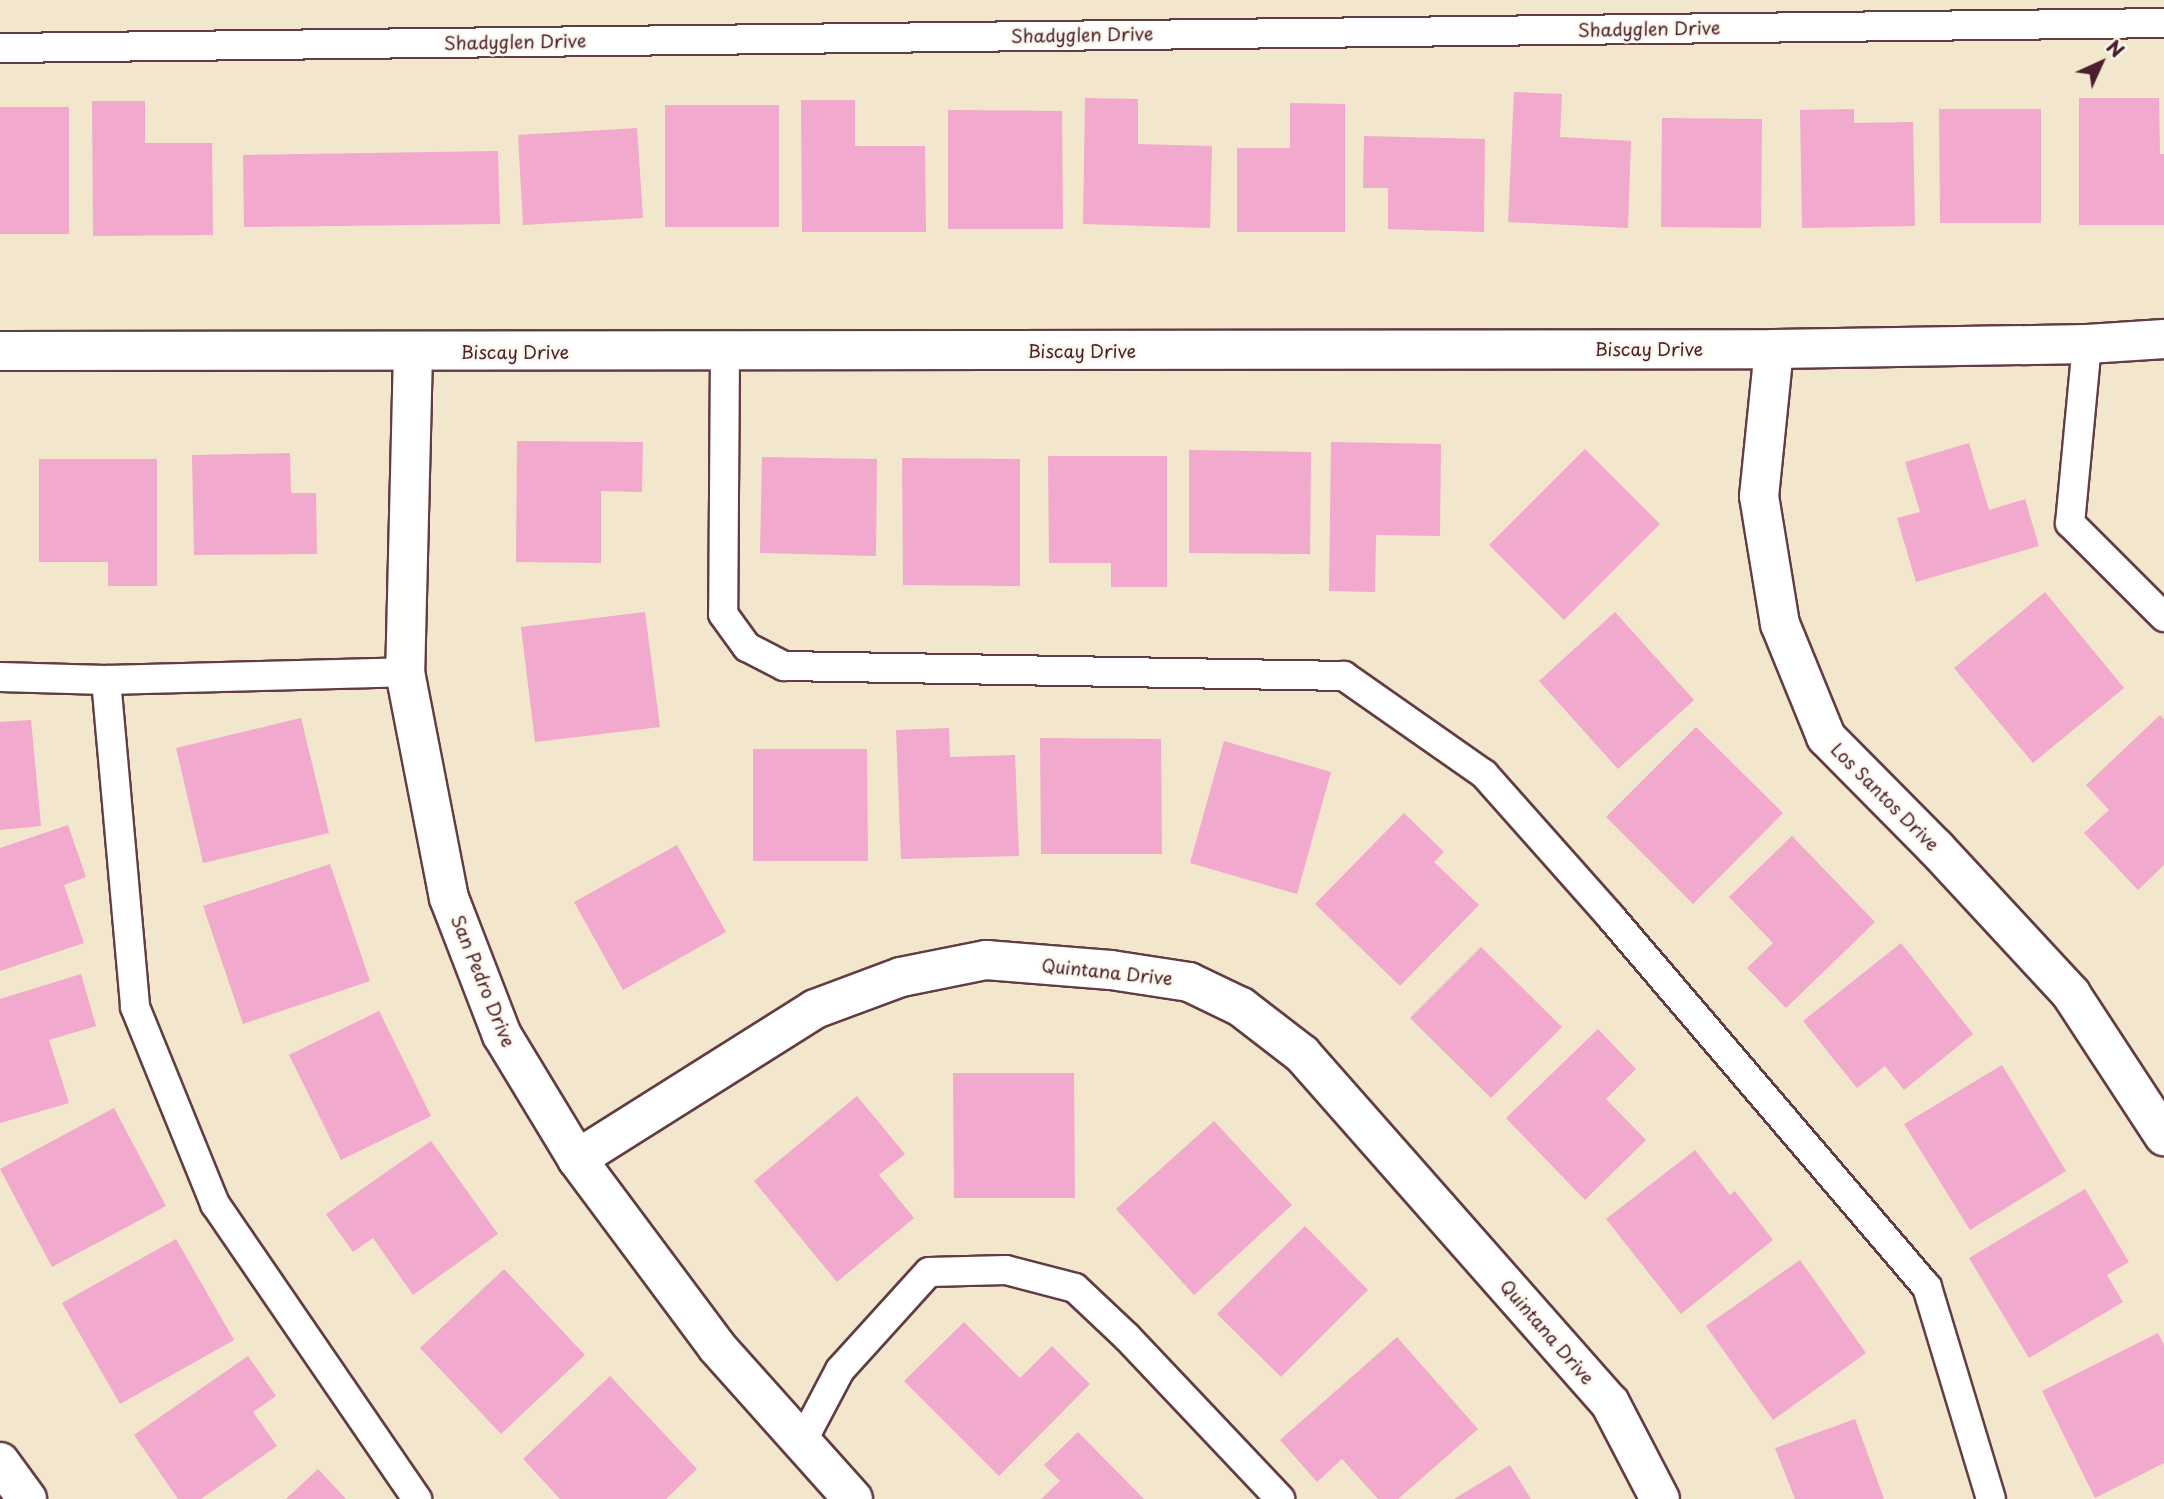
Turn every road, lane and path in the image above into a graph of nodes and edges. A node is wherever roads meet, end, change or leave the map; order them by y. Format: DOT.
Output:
graph roads {
  1 [pos="2164,23"];
  2 [pos="0,48"];
  3 [pos="2164,339"];
  4 [pos="2087,344"];
  5 [pos="1774,349"];
  6 [pos="0,351"];
  7 [pos="413,352"];
  8 [pos="725,352"];
  9 [pos="2164,617"];
  10 [pos="405,672"];
  11 [pos="0,677"];
  12 [pos="106,680"];
  13 [pos="2164,1136"];
  14 [pos="577,1159"];
  15 [pos="802,1441"];
  16 [pos="0,1462"];
  17 [pos="27,1499"];
  18 [pos="417,1499"];
  19 [pos="853,1499"];
  20 [pos="1280,1499"];
  21 [pos="1660,1499"];
  22 [pos="1991,1499"];
  1 -- 2 [label="lane, Shadyglen Drive"];
  3 -- 4 [label="street, Biscay Drive"];
  4 -- 5 [label="street, Biscay Drive"];
  4 -- 9 [label="lane"];
  5 -- 8 [label="street, Biscay Drive"];
  5 -- 13 [label="street, Los Santos Drive"];
  6 -- 7 [label="street, Biscay Drive"];
  7 -- 8 [label="street, Biscay Drive"];
  7 -- 10 [label="street, San Pedro Drive"];
  8 -- 22 [label="lane"];
  10 -- 12 [label="lane"];
  10 -- 14 [label="street, San Pedro Drive"];
  11 -- 12 [label="lane"];
  12 -- 18 [label="lane"];
  14 -- 15 [label="street, San Pedro Drive"];
  14 -- 21 [label="street, Quintana Drive"];
  15 -- 19 [label="street, San Pedro Drive"];
  15 -- 20 [label="lane"];
  16 -- 17 [label="street"];
}
